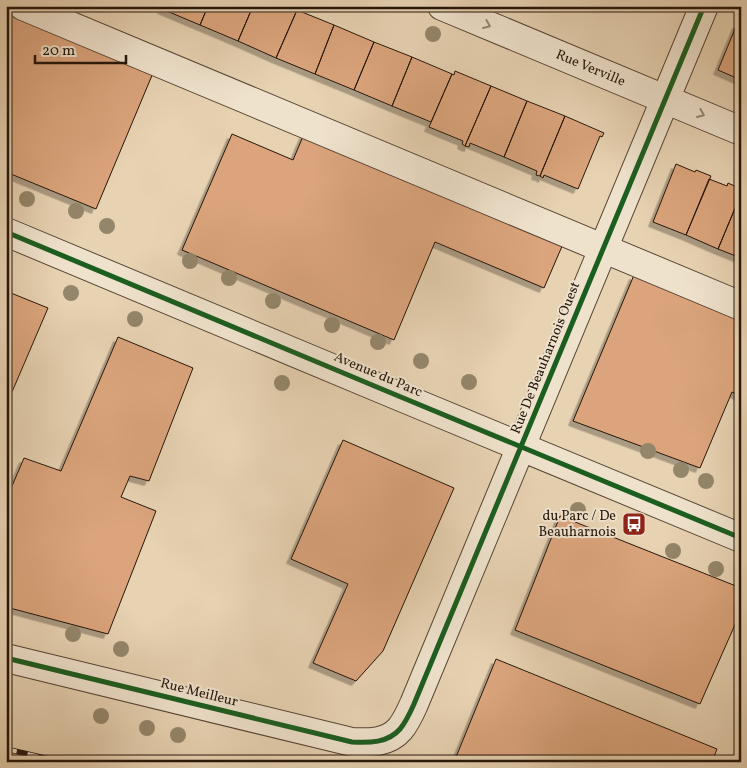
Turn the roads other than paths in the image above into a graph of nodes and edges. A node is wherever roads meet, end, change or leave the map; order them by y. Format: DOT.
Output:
graph roads {
  1 [pos="23,6"];
  2 [pos="442,6"];
  3 [pos="704,6"];
  4 [pos="665,99"];
  5 [pos="741,131"];
  6 [pos="6,232"];
  7 [pos="603,248"];
  8 [pos="741,306"];
  9 [pos="521,446"];
  10 [pos="741,538"];
  11 [pos="6,658"];
  12 [pos="387,738"];
  1 -- 7 [label="street"];
  2 -- 4 [label="street, Rue Verville, one-way"];
  3 -- 4 [label="street, Rue De Beauharnois Ouest"];
  4 -- 5 [label="street, Rue Verville, one-way"];
  4 -- 7 [label="street, Rue De Beauharnois Ouest"];
  6 -- 9 [label="street, Avenue du Parc"];
  7 -- 8 [label="street"];
  7 -- 9 [label="street, Rue De Beauharnois Ouest"];
  9 -- 10 [label="street, Avenue du Parc"];
  9 -- 12 [label="street, Rue De Beauharnois Ouest"];
  11 -- 12 [label="street, Rue Meilleur"];
}
